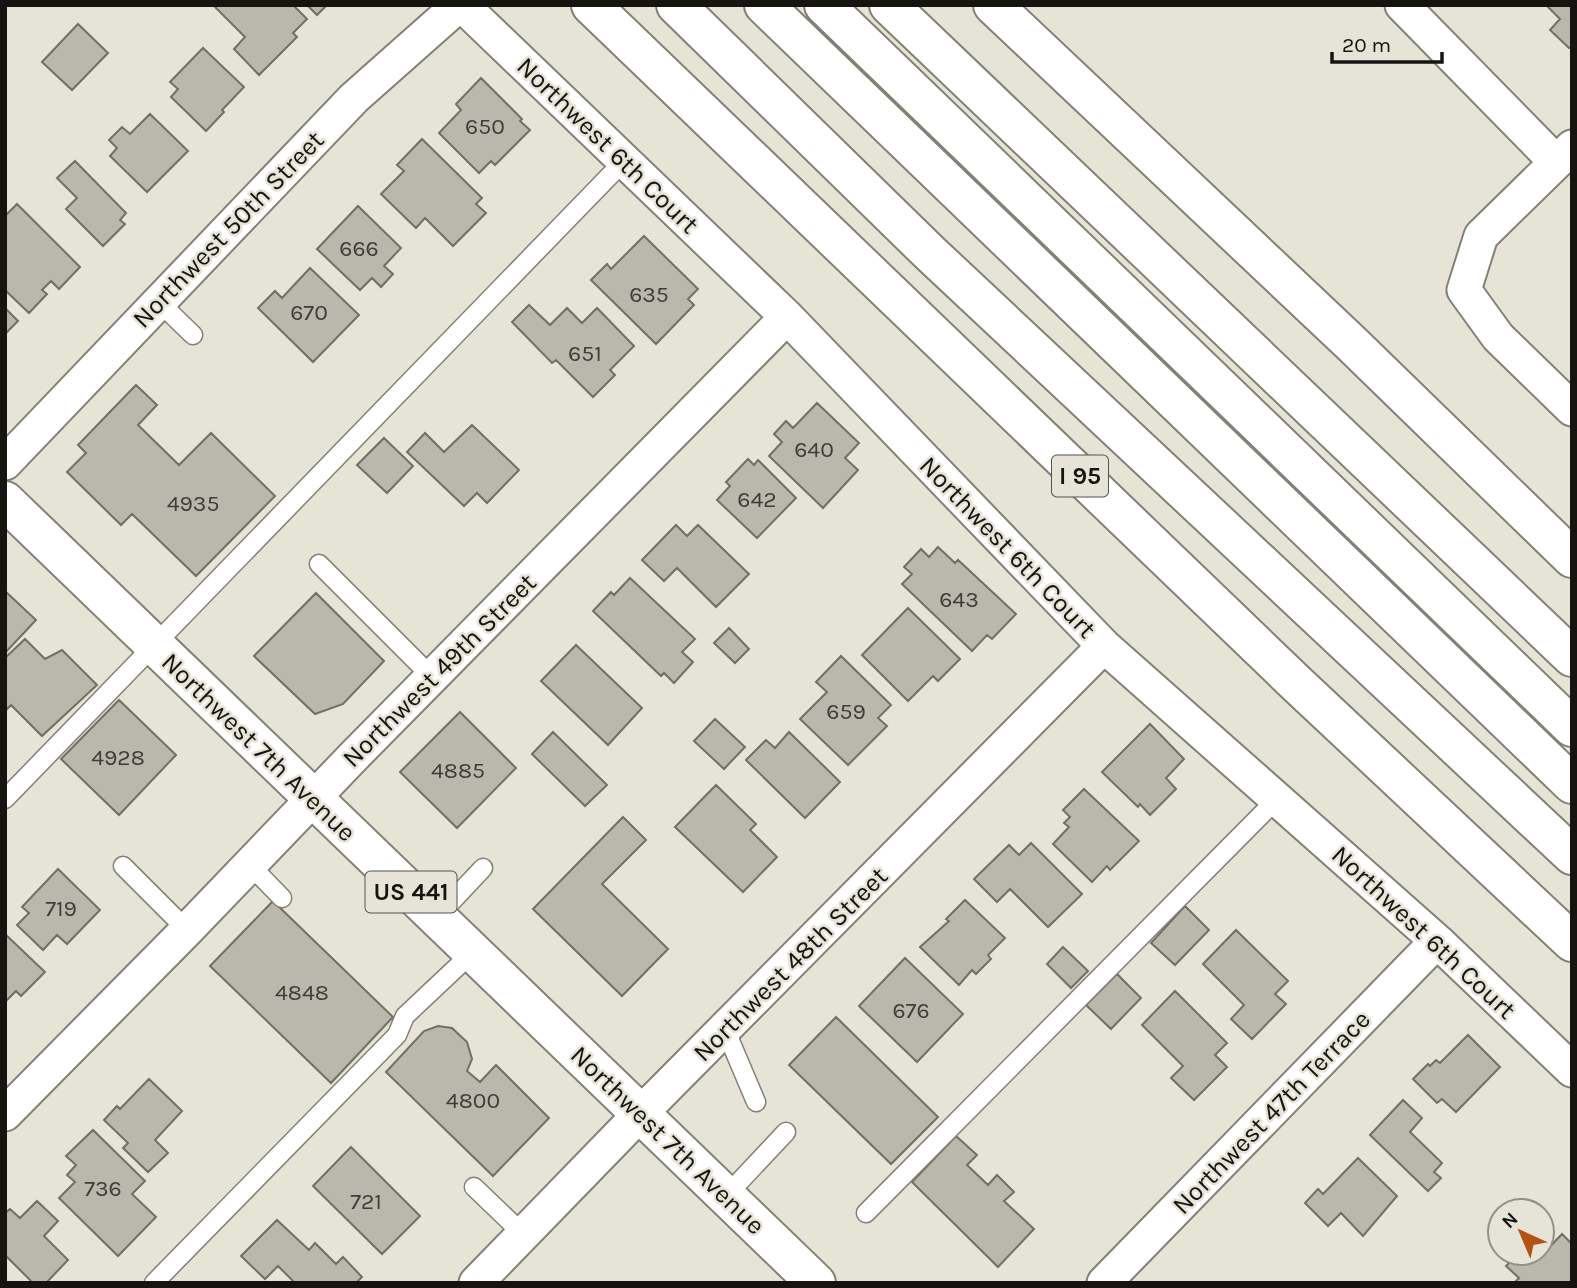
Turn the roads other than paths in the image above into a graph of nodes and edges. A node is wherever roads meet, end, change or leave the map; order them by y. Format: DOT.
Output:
graph roads {
  1 [pos="461,5"];
  2 [pos="591,5"];
  3 [pos="676,5"];
  4 [pos="764,5"];
  5 [pos="824,5"];
  6 [pos="889,5"];
  7 [pos="993,5"];
  8 [pos="1402,5"];
  9 [pos="1564,155"];
  10 [pos="624,160"];
  11 [pos="158,301"];
  12 [pos="787,317"];
  13 [pos="193,335"];
  14 [pos="1572,409"];
  15 [pos="5,463"];
  16 [pos="5,501"];
  17 [pos="1572,558"];
  18 [pos="319,564"];
  19 [pos="154,646"];
  20 [pos="1104,646"];
  21 [pos="1572,657"];
  22 [pos="432,677"];
  23 [pos="1572,727"];
  24 [pos="1564,776"];
  25 [pos="313,798"];
  26 [pos="5,799"];
  27 [pos="1277,799"];
  28 [pos="1572,855"];
  29 [pos="249,864"];
  30 [pos="123,866"];
  31 [pos="483,868"];
  32 [pos="282,898"];
  33 [pos="436,917"];
  34 [pos="187,929"];
  35 [pos="1437,941"];
  36 [pos="1572,942"];
  37 [pos="472,952"];
  38 [pos="725,1030"];
  39 [pos="1572,1070"];
  40 [pos="756,1102"];
  41 [pos="641,1114"];
  42 [pos="5,1115"];
  43 [pos="786,1132"];
  44 [pos="474,1187"];
  45 [pos="726,1196"];
  46 [pos="866,1213"];
  47 [pos="523,1234"];
  48 [pos="808,1280"];
  49 [pos="154,1283"];
  50 [pos="476,1283"];
  51 [pos="1104,1283"];
  1 -- 10 [label="street, Northwest 6th Court"];
  1 -- 11 [label="street, Northwest 50th Street"];
  2 -- 36 [label="main road, I 95"];
  3 -- 28 [label="main road"];
  4 -- 24 [label="main road"];
  5 -- 23 [label="main road"];
  6 -- 21 [label="main road"];
  7 -- 17 [label="main road"];
  8 -- 9 [label="street"];
  9 -- 14 [label="street"];
  10 -- 12 [label="street, Northwest 6th Court"];
  10 -- 19 [label="lane"];
  11 -- 13 [label="lane"];
  11 -- 15 [label="street, Northwest 50th Street"];
  12 -- 20 [label="street, Northwest 6th Court"];
  12 -- 22 [label="street, Northwest 49th Street"];
  16 -- 19 [label="main road, Northwest 7th Avenue / US 441"];
  18 -- 22 [label="lane"];
  19 -- 25 [label="main road, Northwest 7th Avenue / US 441"];
  19 -- 26 [label="lane"];
  20 -- 27 [label="street, Northwest 6th Court"];
  20 -- 38 [label="street, Northwest 48th Street"];
  22 -- 25 [label="street, Northwest 49th Street"];
  25 -- 29 [label="street, Northwest 49th Street"];
  25 -- 33 [label="main road, Northwest 7th Avenue / US 441"];
  27 -- 35 [label="street, Northwest 6th Court"];
  27 -- 46 [label="lane"];
  29 -- 32 [label="lane"];
  29 -- 34 [label="street, Northwest 49th Street"];
  30 -- 34 [label="lane"];
  31 -- 33 [label="lane"];
  33 -- 37 [label="main road, Northwest 7th Avenue / US 441"];
  34 -- 42 [label="street, Northwest 49th Street"];
  35 -- 39 [label="street, Northwest 6th Court"];
  35 -- 51 [label="street, Northwest 47th Terrace"];
  37 -- 41 [label="main road, Northwest 7th Avenue / US 441"];
  37 -- 49 [label="lane"];
  38 -- 40 [label="lane"];
  38 -- 41 [label="street, Northwest 48th Street"];
  41 -- 45 [label="main road, Northwest 7th Avenue / US 441"];
  41 -- 47 [label="street, Northwest 48th Street"];
  43 -- 45 [label="lane"];
  44 -- 47 [label="lane"];
  45 -- 48 [label="main road, Northwest 7th Avenue / US 441"];
  47 -- 50 [label="street, Northwest 48th Street"];
}
